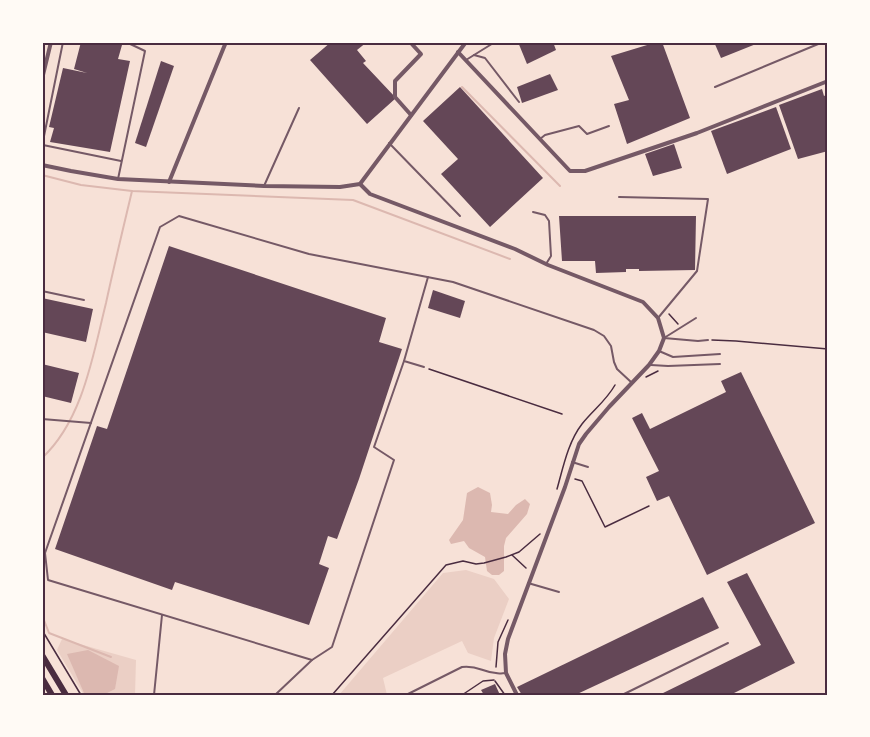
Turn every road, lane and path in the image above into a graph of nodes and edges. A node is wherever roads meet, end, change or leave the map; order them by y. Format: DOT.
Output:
graph roads {
  1 [pos="43,42"];
  2 [pos="51,42"];
  3 [pos="63,42"];
  4 [pos="126,42"];
  5 [pos="226,42"];
  6 [pos="410,42"];
  7 [pos="466,42"];
  8 [pos="495,42"];
  9 [pos="823,42"];
  10 [pos="42,48"];
  11 [pos="458,52"];
  12 [pos="474,55"];
  13 [pos="466,60"];
  14 [pos="42,79"];
  15 [pos="828,81"];
  16 [pos="715,87"];
  17 [pos="519,102"];
  18 [pos="299,108"];
  19 [pos="411,115"];
  20 [pos="609,126"];
  21 [pos="540,139"];
  22 [pos="389,143"];
  23 [pos="42,145"];
  24 [pos="121,161"];
  25 [pos="42,165"];
  26 [pos="118,179"];
  27 [pos="169,182"];
  28 [pos="360,184"];
  29 [pos="264,186"];
  30 [pos="619,197"];
  31 [pos="532,212"];
  32 [pos="460,216"];
  33 [pos="546,264"];
  34 [pos="429,277"];
  35 [pos="42,291"];
  36 [pos="84,300"];
  37 [pos="658,318"];
  38 [pos="696,318"];
  39 [pos="664,338"];
  40 [pos="708,340"];
  41 [pos="828,349"];
  42 [pos="660,351"];
  43 [pos="720,354"];
  44 [pos="404,361"];
  45 [pos="720,364"];
  46 [pos="649,365"];
  47 [pos="424,367"];
  48 [pos="659,370"];
  49 [pos="647,377"];
  50 [pos="631,382"];
  51 [pos="615,385"];
  52 [pos="598,408"];
  53 [pos="562,414"];
  54 [pos="42,419"];
  55 [pos="91,423"];
  56 [pos="565,462"];
  57 [pos="572,462"];
  58 [pos="588,467"];
  59 [pos="568,477"];
  60 [pos="556,491"];
  61 [pos="649,506"];
  62 [pos="540,534"];
  63 [pos="511,555"];
  64 [pos="528,569"];
  65 [pos="528,584"];
  66 [pos="559,592"];
  67 [pos="162,615"];
  68 [pos="42,630"];
  69 [pos="728,643"];
  70 [pos="42,655"];
  71 [pos="496,659"];
  72 [pos="312,660"];
  73 [pos="496,666"];
  74 [pos="506,673"];
  75 [pos="42,678"];
  76 [pos="52,695"];
  77 [pos="66,695"];
  78 [pos="81,695"];
  79 [pos="154,695"];
  80 [pos="275,695"];
  81 [pos="332,695"];
  82 [pos="406,695"];
  83 [pos="462,695"];
  84 [pos="505,695"];
  85 [pos="517,695"];
  86 [pos="622,695"];
  1 -- 10 [label="path"];
  2 -- 14 [label="street"];
  3 -- 23 [label="lane"];
  4 -- 24 [label="lane"];
  5 -- 27 [label="street"];
  6 -- 19 [label="street"];
  7 -- 11 [label="street"];
  8 -- 12 [label="lane"];
  9 -- 16 [label="lane"];
  11 -- 13 [label="street"];
  11 -- 19 [label="street"];
  12 -- 13 [label="lane"];
  12 -- 17 [label="lane"];
  13 -- 21 [label="street"];
  15 -- 21 [label="street"];
  18 -- 29 [label="lane"];
  19 -- 22 [label="street"];
  20 -- 21 [label="lane"];
  22 -- 28 [label="street"];
  22 -- 32 [label="lane"];
  23 -- 24 [label="lane"];
  24 -- 26 [label="lane"];
  25 -- 26 [label="street"];
  26 -- 27 [label="street"];
  27 -- 29 [label="street"];
  28 -- 29 [label="street"];
  28 -- 33 [label="street"];
  30 -- 37 [label="lane"];
  31 -- 33 [label="lane"];
  33 -- 37 [label="street"];
  34 -- 44 [label="lane"];
  34 -- 50 [label="lane"];
  34 -- 55 [label="lane"];
  35 -- 36 [label="lane"];
  37 -- 39 [label="street"];
  38 -- 39 [label="lane"];
  39 -- 40 [label="lane"];
  39 -- 42 [label="street"];
  40 -- 41 [label="path"];
  42 -- 43 [label="lane"];
  42 -- 46 [label="street"];
  44 -- 47 [label="lane"];
  44 -- 72 [label="lane"];
  45 -- 46 [label="lane"];
  46 -- 50 [label="street"];
  47 -- 53 [label="path"];
  48 -- 49 [label="path"];
  50 -- 57 [label="street"];
  51 -- 52 [label="path"];
  54 -- 55 [label="lane"];
  55 -- 67 [label="lane"];
  56 -- 60 [label="path"];
  57 -- 58 [label="lane"];
  57 -- 59 [label="street"];
  59 -- 61 [label="path"];
  59 -- 65 [label="street"];
  62 -- 63 [label="path"];
  63 -- 64 [label="path"];
  63 -- 81 [label="path"];
  65 -- 66 [label="lane"];
  65 -- 74 [label="street"];
  67 -- 72 [label="lane"];
  67 -- 79 [label="lane"];
  68 -- 78 [label="path"];
  69 -- 86 [label="lane"];
  70 -- 77 [label="main road"];
  71 -- 73 [label="path"];
  72 -- 80 [label="lane"];
  74 -- 82 [label="lane"];
  74 -- 85 [label="street"];
  75 -- 76 [label="main road"];
  83 -- 84 [label="path"];
}
